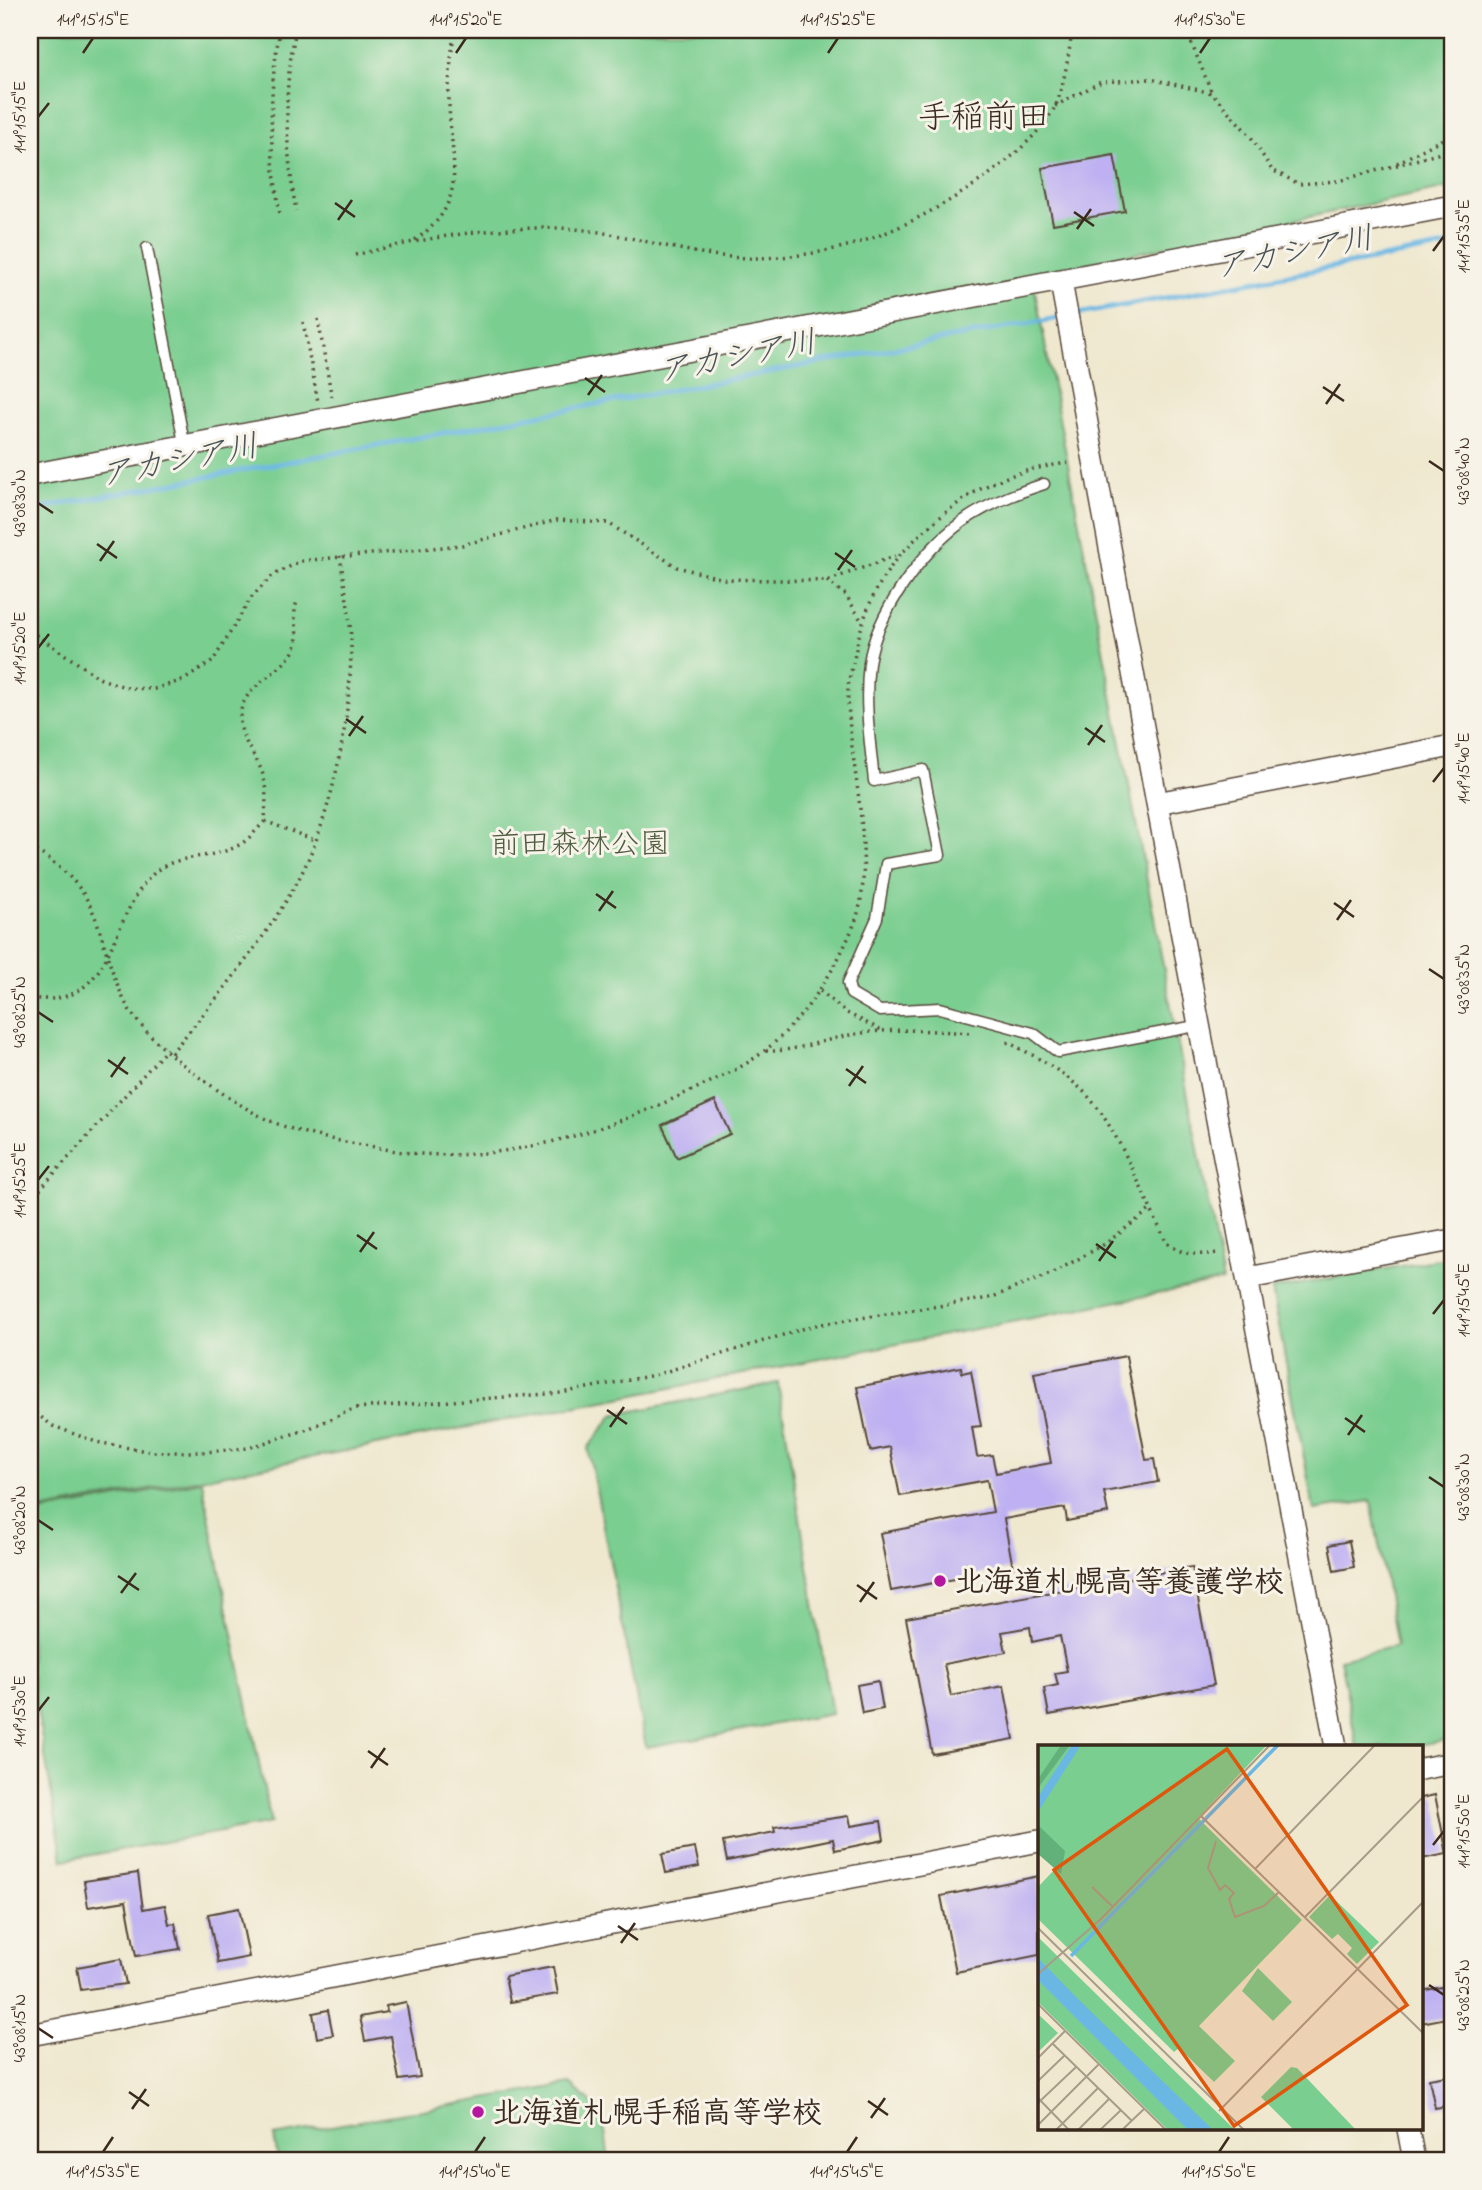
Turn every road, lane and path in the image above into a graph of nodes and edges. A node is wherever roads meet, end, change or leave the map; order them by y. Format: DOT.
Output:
graph roads {
  1 [pos="280,30"];
  2 [pos="296,30"];
  3 [pos="454,30"];
  4 [pos="1072,30"];
  5 [pos="1186,30"];
  6 [pos="1212,93"];
  7 [pos="1055,106"];
  8 [pos="1452,134"];
  9 [pos="1452,150"];
  10 [pos="1389,167"];
  11 [pos="1452,206"];
  12 [pos="296,211"];
  13 [pos="280,214"];
  14 [pos="413,241"];
  15 [pos="147,248"];
  16 [pos="355,255"];
  17 [pos="1062,287"];
  18 [pos="318,319"];
  19 [pos="303,321"];
  20 [pos="328,420"];
  21 [pos="185,447"];
  22 [pos="30,475"];
  23 [pos="1044,484"];
  24 [pos="340,556"];
  25 [pos="827,581"];
  26 [pos="298,600"];
  27 [pos="861,620"];
  28 [pos="30,631"];
  29 [pos="1452,746"];
  30 [pos="1157,803"];
  31 [pos="265,821"];
  32 [pos="314,840"];
  33 [pos="30,847"];
  34 [pos="108,952"];
  35 [pos="820,991"];
  36 [pos="30,998"];
  37 [pos="1201,1026"];
  38 [pos="883,1032"];
  39 [pos="976,1033"];
  40 [pos="998,1040"];
  41 [pos="169,1051"];
  42 [pos="765,1051"];
  43 [pos="30,1200"];
  44 [pos="1150,1210"];
  45 [pos="1452,1240"];
  46 [pos="1218,1253"];
  47 [pos="1248,1278"];
  48 [pos="30,1409"];
  49 [pos="1336,1745"];
  50 [pos="1452,1763"];
  51 [pos="1422,1769"];
  52 [pos="1038,1841"];
  53 [pos="30,2035"];
  54 [pos="1408,2130"];
  55 [pos="1414,2160"];
  1 -- 13 [label="path"];
  2 -- 12 [label="path"];
  3 -- 14 [label="path"];
  4 -- 7 [label="path"];
  5 -- 6 [label="path"];
  6 -- 7 [label="path"];
  6 -- 10 [label="path"];
  7 -- 14 [label="path"];
  8 -- 10 [label="path"];
  9 -- 10 [label="path"];
  11 -- 17 [label="street"];
  14 -- 16 [label="path"];
  15 -- 21 [label="lane"];
  17 -- 20 [label="street"];
  17 -- 30 [label="street"];
  18 -- 20 [label="path"];
  19 -- 20 [label="path"];
  20 -- 21 [label="street"];
  21 -- 22 [label="street"];
  23 -- 37 [label="lane"];
  24 -- 25 [label="path"];
  24 -- 28 [label="path"];
  24 -- 32 [label="path"];
  25 -- 27 [label="path"];
  25 -- 27 [label="path"];
  26 -- 31 [label="path"];
  27 -- 35 [label="path"];
  29 -- 30 [label="street"];
  30 -- 37 [label="street"];
  31 -- 32 [label="path"];
  31 -- 34 [label="path"];
  32 -- 41 [label="path"];
  33 -- 34 [label="path"];
  34 -- 36 [label="path"];
  34 -- 41 [label="path"];
  35 -- 38 [label="path"];
  35 -- 42 [label="path"];
  37 -- 47 [label="street"];
  38 -- 39 [label="path"];
  38 -- 42 [label="path"];
  40 -- 44 [label="path"];
  41 -- 42 [label="path"];
  41 -- 43 [label="path"];
  44 -- 46 [label="path"];
  44 -- 48 [label="path"];
  45 -- 47 [label="street"];
  47 -- 49 [label="street"];
  50 -- 51 [label="street"];
  52 -- 53 [label="street"];
  54 -- 55 [label="street"];
}
